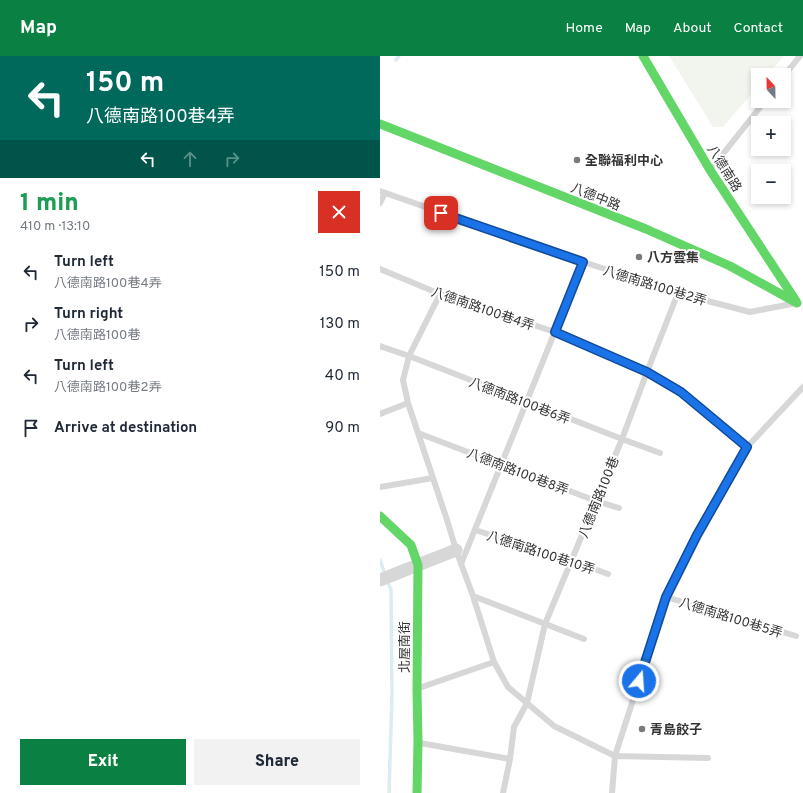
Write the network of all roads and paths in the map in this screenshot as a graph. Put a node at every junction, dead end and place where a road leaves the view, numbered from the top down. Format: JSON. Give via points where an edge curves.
{"nodes":[{"id":1,"x":643,"y":56,"type":"edge"},
{"id":2,"x":800,"y":56,"type":"edge"},
{"id":3,"x":790,"y":68,"type":"edge"},
{"id":4,"x":759,"y":108,"type":"edge"},
{"id":5,"x":380,"y":124,"type":"edge"},
{"id":6,"x":710,"y":170,"type":"junction"},
{"id":7,"x":382,"y":192,"type":"edge"},
{"id":8,"x":380,"y":203,"type":"edge"},
{"id":9,"x":583,"y":262,"type":"junction"},
{"id":10,"x":380,"y":269,"type":"edge"},
{"id":11,"x":678,"y":292,"type":"junction"},
{"id":12,"x":440,"y":294,"type":"junction"},
{"id":13,"x":800,"y":307,"type":"edge"},
{"id":14,"x":555,"y":332,"type":"junction"},
{"id":15,"x":380,"y":346,"type":"edge"},
{"id":16,"x":409,"y":356,"type":"junction"},
{"id":17,"x":647,"y":372,"type":"junction"},
{"id":18,"x":803,"y":387,"type":"edge"},
{"id":19,"x":526,"y":402,"type":"junction"},
{"id":20,"x":408,"y":403,"type":"junction"},
{"id":21,"x":380,"y":414,"type":"edge"},
{"id":22,"x":418,"y":433,"type":"junction"},
{"id":23,"x":622,"y":439,"type":"junction"},
{"id":24,"x":747,"y":447,"type":"junction"},
{"id":25,"x":660,"y":453,"type":"dead end"},
{"id":26,"x":501,"y":465,"type":"junction"},
{"id":27,"x":433,"y":478,"type":"junction"},
{"id":28,"x":380,"y":487,"type":"edge"},
{"id":29,"x":596,"y":501,"type":"junction"},
{"id":30,"x":619,"y":508,"type":"dead end"},
{"id":31,"x":380,"y":516,"type":"edge"},
{"id":32,"x":475,"y":530,"type":"junction"},
{"id":33,"x":456,"y":550,"type":"junction"},
{"id":34,"x":572,"y":561,"type":"junction"},
{"id":35,"x":461,"y":564,"type":"junction"},
{"id":36,"x":418,"y":565,"type":"junction"},
{"id":37,"x":608,"y":574,"type":"dead end"},
{"id":38,"x":380,"y":580,"type":"edge"},
{"id":39,"x":473,"y":596,"type":"junction"},
{"id":40,"x":666,"y":597,"type":"junction"},
{"id":41,"x":545,"y":624,"type":"junction"},
{"id":42,"x":796,"y":636,"type":"dead end"},
{"id":43,"x":584,"y":639,"type":"dead end"},
{"id":44,"x":494,"y":662,"type":"junction"},
{"id":45,"x":417,"y":689,"type":"junction"},
{"id":46,"x":527,"y":703,"type":"junction"},
{"id":47,"x":418,"y":742,"type":"junction"},
{"id":48,"x":615,"y":756,"type":"junction"},
{"id":49,"x":708,"y":758,"type":"dead end"},
{"id":50,"x":510,"y":759,"type":"junction"},
{"id":51,"x":417,"y":793,"type":"edge"},
{"id":52,"x":503,"y":793,"type":"edge"},
{"id":53,"x":612,"y":793,"type":"edge"}],
"edges":[{"from":1,"to":6,"type":"street","name":"八德南路"},
{"from":2,"to":3,"type":"lane"},
{"from":4,"to":6,"type":"lane"},
{"from":5,"to":13,"type":"street","name":"八德中路","via":[[646,229],[730,266]]},
{"from":6,"to":13,"type":"street","name":"八德南路"},
{"from":7,"to":8,"type":"lane"},
{"from":7,"to":9,"type":"lane","name":"八德南路100巷2弄"},
{"from":9,"to":11,"type":"lane","name":"八德南路100巷2弄"},
{"from":9,"to":14,"type":"lane"},
{"from":10,"to":12,"type":"lane","name":"八德南路100巷4弄"},
{"from":11,"to":13,"type":"lane","name":"八德南路100巷2弄","via":[[750,312]]},
{"from":11,"to":17,"type":"lane","name":"八德南路100巷"},
{"from":12,"to":14,"type":"lane","name":"八德南路100巷4弄"},
{"from":12,"to":16,"type":"lane"},
{"from":14,"to":17,"type":"lane","name":"八德南路100巷4弄"},
{"from":14,"to":19,"type":"lane"},
{"from":15,"to":16,"type":"lane","name":"八德南路100巷6弄"},
{"from":16,"to":19,"type":"lane","name":"八德南路100巷6弄"},
{"from":16,"to":20,"type":"lane","via":[[403,380]]},
{"from":17,"to":23,"type":"lane","name":"八德南路100巷"},
{"from":17,"to":24,"type":"lane","name":"八德南路100巷4弄","via":[[681,392]]},
{"from":18,"to":24,"type":"lane"},
{"from":19,"to":23,"type":"lane","name":"八德南路100巷6弄"},
{"from":19,"to":26,"type":"lane"},
{"from":20,"to":21,"type":"lane"},
{"from":20,"to":22,"type":"lane"},
{"from":22,"to":26,"type":"lane","name":"八德南路100巷8弄"},
{"from":22,"to":27,"type":"lane"},
{"from":23,"to":25,"type":"lane","name":"八德南路100巷6弄"},
{"from":23,"to":29,"type":"lane","name":"八德南路100巷"},
{"from":24,"to":40,"type":"lane","via":[[697,535]]},
{"from":26,"to":29,"type":"lane","name":"八德南路100巷8弄"},
{"from":26,"to":32,"type":"lane"},
{"from":27,"to":28,"type":"lane"},
{"from":27,"to":33,"type":"lane"},
{"from":29,"to":30,"type":"lane","name":"八德南路100巷8弄"},
{"from":29,"to":34,"type":"lane","name":"八德南路100巷"},
{"from":31,"to":36,"type":"street","name":"北屋南街","via":[[411,545]]},
{"from":32,"to":34,"type":"lane","name":"八德南路100巷10弄"},
{"from":32,"to":35,"type":"lane"},
{"from":33,"to":35,"type":"lane"},
{"from":33,"to":36,"type":"street"},
{"from":34,"to":37,"type":"lane","name":"八德南路100巷10弄"},
{"from":34,"to":41,"type":"lane","name":"八德南路100巷"},
{"from":35,"to":39,"type":"lane"},
{"from":36,"to":38,"type":"street"},
{"from":36,"to":45,"type":"street","name":"北屋南街"},
{"from":39,"to":41,"type":"lane"},
{"from":39,"to":44,"type":"lane"},
{"from":40,"to":42,"type":"lane","name":"八德南路100巷5弄"},
{"from":40,"to":48,"type":"lane"},
{"from":41,"to":43,"type":"lane"},
{"from":41,"to":46,"type":"lane","name":"八德南路100巷"},
{"from":44,"to":45,"type":"lane"},
{"from":44,"to":46,"type":"lane","via":[[508,688]]},
{"from":45,"to":47,"type":"street","name":"北屋南街"},
{"from":46,"to":48,"type":"lane","via":[[554,726]]},
{"from":46,"to":50,"type":"lane","name":"八德南路100巷","via":[[514,727]]},
{"from":47,"to":50,"type":"lane"},
{"from":47,"to":51,"type":"street","name":"北屋南街"},
{"from":48,"to":49,"type":"lane"},
{"from":48,"to":53,"type":"lane"},
{"from":50,"to":52,"type":"lane","name":"八德南路100巷"}]}
